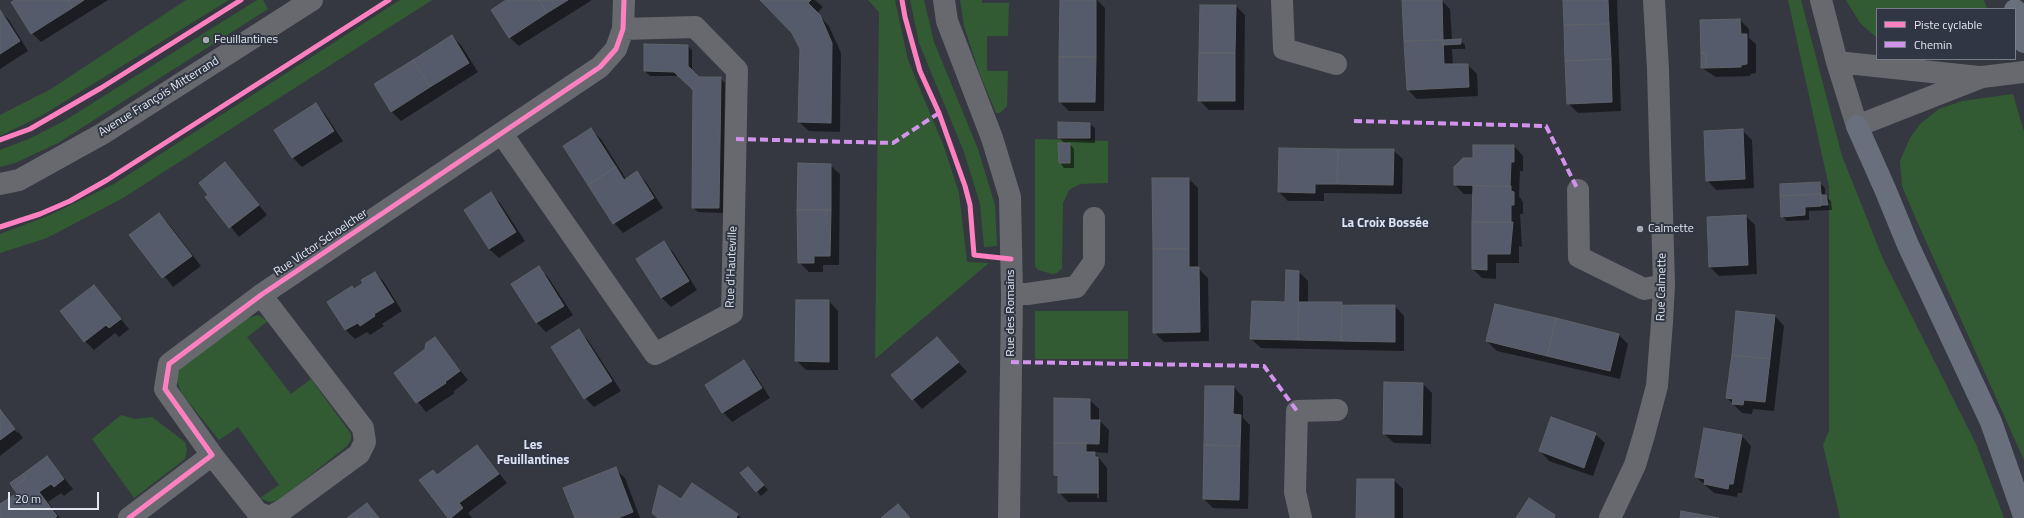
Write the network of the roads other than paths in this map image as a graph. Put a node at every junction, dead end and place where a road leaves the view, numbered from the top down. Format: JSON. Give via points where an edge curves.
{"nodes":[{"id":1,"x":312,"y":0,"type":"edge"},
{"id":2,"x":624,"y":0,"type":"edge"},
{"id":3,"x":944,"y":0,"type":"edge"},
{"id":4,"x":1654,"y":0,"type":"edge"},
{"id":5,"x":1821,"y":0,"type":"edge"},
{"id":6,"x":1282,"y":7,"type":"edge"},
{"id":7,"x":2016,"y":13,"type":"edge"},
{"id":8,"x":623,"y":29,"type":"junction"},
{"id":9,"x":2024,"y":42,"type":"edge"},
{"id":10,"x":1837,"y":62,"type":"junction"},
{"id":11,"x":1336,"y":64,"type":"dead end"},
{"id":12,"x":2024,"y":72,"type":"edge"},
{"id":13,"x":1982,"y":78,"type":"junction"},
{"id":14,"x":1857,"y":126,"type":"junction"},
{"id":15,"x":502,"y":134,"type":"junction"},
{"id":16,"x":0,"y":184,"type":"edge"},
{"id":17,"x":1578,"y":190,"type":"dead end"},
{"id":18,"x":1094,"y":218,"type":"dead end"},
{"id":19,"x":1664,"y":285,"type":"junction"},
{"id":20,"x":1012,"y":294,"type":"junction"},
{"id":21,"x":261,"y":295,"type":"junction"},
{"id":22,"x":1337,"y":410,"type":"dead end"},
{"id":23,"x":212,"y":455,"type":"junction"},
{"id":24,"x":2024,"y":516,"type":"edge"},
{"id":25,"x":129,"y":518,"type":"edge"},
{"id":26,"x":1009,"y":518,"type":"edge"},
{"id":27,"x":1301,"y":518,"type":"edge"},
{"id":28,"x":1610,"y":518,"type":"edge"}],
"edges":[{"from":1,"to":16,"type":"street","name":"Avenue François Mitterrand","via":[[102,134],[19,180]]},
{"from":2,"to":8,"type":"street","name":"Rue Victor Schoelcher"},
{"from":3,"to":20,"type":"street","name":"Rue des Romains","via":[[947,21],[992,138],[1010,198]]},
{"from":4,"to":19,"type":"street","name":"Rue Calmette"},
{"from":5,"to":10,"type":"street"},
{"from":6,"to":11,"type":"street","via":[[1284,50]]},
{"from":7,"to":9,"type":"highway"},
{"from":8,"to":15,"type":"street","name":"Rue Victor Schoelcher","via":[[616,49],[600,67]]},
{"from":8,"to":15,"type":"street","name":"Rue d'Hauteville","via":[[695,27],[737,70],[732,313],[655,354]]},
{"from":10,"to":13,"type":"street"},
{"from":10,"to":14,"type":"street"},
{"from":12,"to":13,"type":"street"},
{"from":13,"to":14,"type":"street"},
{"from":14,"to":24,"type":"highway","via":[[1908,245],[1991,422]]},
{"from":15,"to":21,"type":"street","name":"Rue Victor Schoelcher"},
{"from":17,"to":19,"type":"street","via":[[1579,257],[1644,289]]},
{"from":18,"to":20,"type":"street","via":[[1094,262],[1076,287]]},
{"from":19,"to":28,"type":"street","name":"Rue Calmette","via":[[1657,386],[1635,465]]},
{"from":20,"to":26,"type":"street","name":"Rue des Romains"},
{"from":21,"to":23,"type":"street","name":"Rue Victor Schoelcher","via":[[169,364],[165,389]]},
{"from":21,"to":23,"type":"street","name":"Rue Victor Schoelcher","via":[[363,428],[365,442],[359,454],[270,517],[258,513]]},
{"from":22,"to":27,"type":"street","via":[[1297,411],[1295,492]]},
{"from":23,"to":25,"type":"street"}]}
